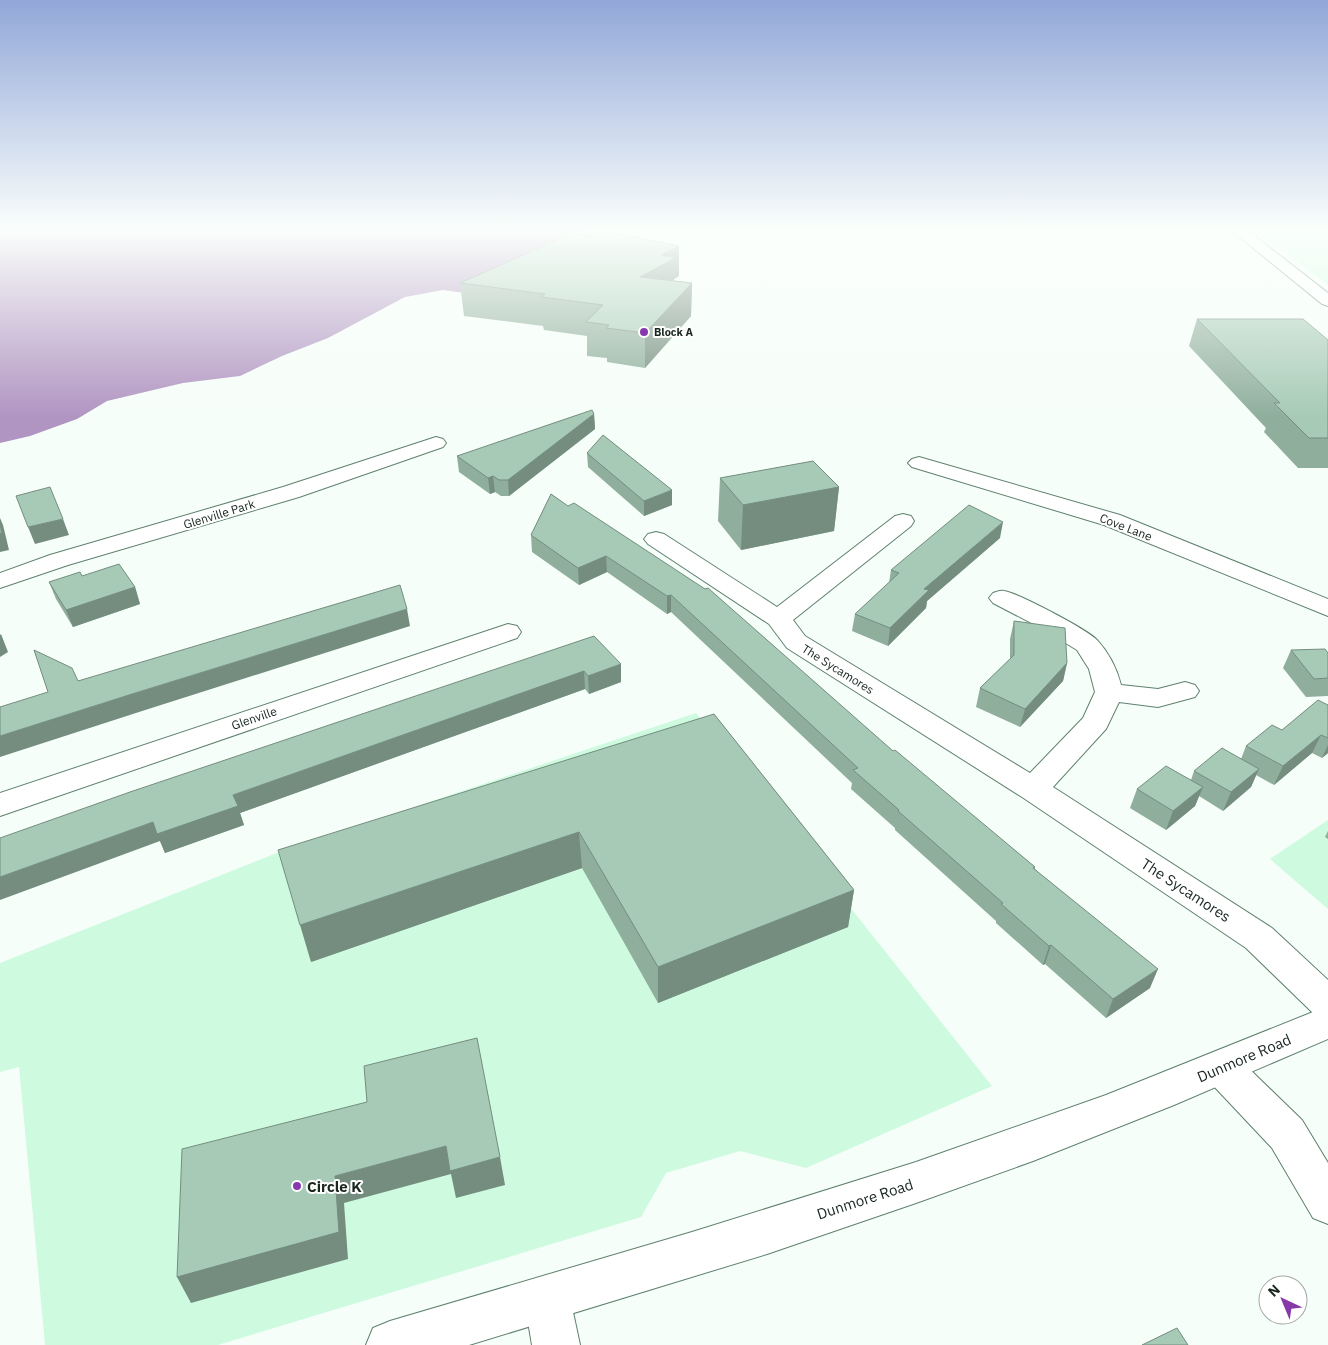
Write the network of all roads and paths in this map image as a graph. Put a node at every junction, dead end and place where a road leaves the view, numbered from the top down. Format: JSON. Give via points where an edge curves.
{"nodes":[{"id":1,"x":1318,"y":293,"type":"edge"},
{"id":2,"x":1328,"y":301,"type":"edge"},
{"id":3,"x":436,"y":443,"type":"dead end"},
{"id":4,"x":919,"y":462,"type":"dead end"},
{"id":5,"x":904,"y":520,"type":"dead end"},
{"id":6,"x":656,"y":539,"type":"dead end"},
{"id":7,"x":0,"y":581,"type":"edge"},
{"id":8,"x":1002,"y":598,"type":"dead end"},
{"id":9,"x":1328,"y":608,"type":"edge"},
{"id":10,"x":778,"y":620,"type":"junction"},
{"id":11,"x":508,"y":632,"type":"dead end"},
{"id":12,"x":1185,"y":691,"type":"dead end"},
{"id":13,"x":1109,"y":692,"type":"junction"},
{"id":14,"x":1033,"y":790,"type":"junction"},
{"id":15,"x":0,"y":805,"type":"edge"},
{"id":16,"x":1328,"y":1004,"type":"edge"},
{"id":17,"x":1328,"y":1022,"type":"edge"},
{"id":18,"x":1222,"y":1068,"type":"junction"},
{"id":19,"x":1328,"y":1203,"type":"edge"},
{"id":20,"x":548,"y":1298,"type":"junction"},
{"id":21,"x":390,"y":1345,"type":"edge"},
{"id":22,"x":556,"y":1345,"type":"edge"}],
"edges":[{"from":1,"to":2,"type":"street"},
{"from":3,"to":7,"type":"street","name":"Glenville Park","via":[[291,492],[59,560]]},
{"from":4,"to":9,"type":"street","name":"Cove Lane","via":[[1112,520]]},
{"from":5,"to":10,"type":"street"},
{"from":6,"to":10,"type":"street","name":"The Sycamores"},
{"from":8,"to":13,"type":"street","via":[[1050,622],[1087,646],[1103,669]]},
{"from":10,"to":14,"type":"street","name":"The Sycamores","via":[[796,642]]},
{"from":11,"to":15,"type":"street","name":"Glenville"},
{"from":12,"to":13,"type":"street","via":[[1158,698]]},
{"from":13,"to":14,"type":"street","via":[[1096,722]]},
{"from":14,"to":16,"type":"street","name":"The Sycamores","via":[[1259,938]]},
{"from":17,"to":18,"type":"street","name":"Dunmore Road"},
{"from":18,"to":19,"type":"street","via":[[1287,1134]]},
{"from":18,"to":20,"type":"street","name":"Dunmore Road","via":[[1108,1114],[922,1181]]},
{"from":20,"to":21,"type":"street","name":"Dunmore Road"},
{"from":20,"to":22,"type":"street"}]}
